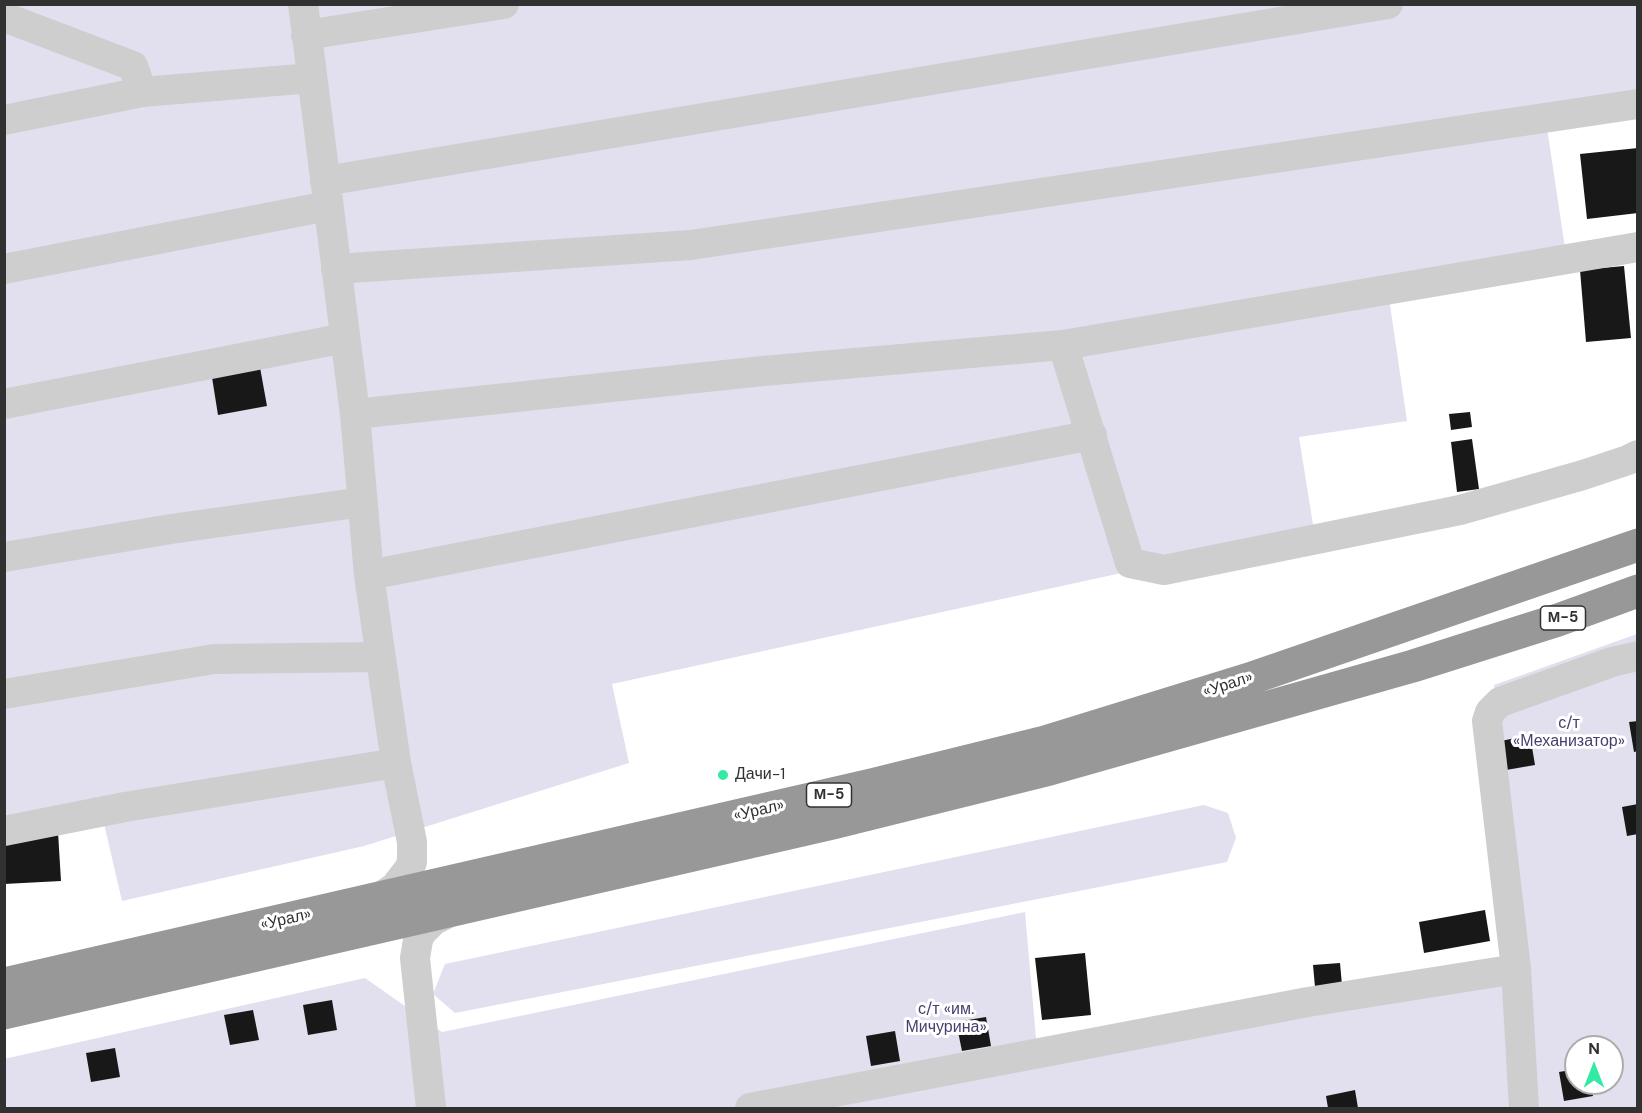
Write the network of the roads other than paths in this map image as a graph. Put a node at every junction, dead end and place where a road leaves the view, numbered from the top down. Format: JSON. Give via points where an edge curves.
{"nodes":[{"id":1,"x":303,"y":4,"type":"edge"},
{"id":2,"x":504,"y":4,"type":"edge"},
{"id":3,"x":1388,"y":4,"type":"edge"},
{"id":4,"x":4,"y":17,"type":"edge"},
{"id":5,"x":306,"y":35,"type":"junction"},
{"id":6,"x":312,"y":78,"type":"junction"},
{"id":7,"x":142,"y":92,"type":"junction"},
{"id":8,"x":1638,"y":104,"type":"edge"},
{"id":9,"x":4,"y":120,"type":"edge"},
{"id":10,"x":327,"y":194,"type":"junction"},
{"id":11,"x":1638,"y":248,"type":"edge"},
{"id":12,"x":4,"y":269,"type":"edge"},
{"id":13,"x":336,"y":269,"type":"junction"},
{"id":14,"x":345,"y":338,"type":"junction"},
{"id":15,"x":1063,"y":345,"type":"junction"},
{"id":16,"x":4,"y":404,"type":"edge"},
{"id":17,"x":355,"y":414,"type":"junction"},
{"id":18,"x":1092,"y":435,"type":"junction"},
{"id":19,"x":1638,"y":454,"type":"edge"},
{"id":20,"x":363,"y":502,"type":"junction"},
{"id":21,"x":1638,"y":545,"type":"edge"},
{"id":22,"x":4,"y":558,"type":"edge"},
{"id":23,"x":369,"y":576,"type":"junction"},
{"id":24,"x":1638,"y":591,"type":"edge"},
{"id":25,"x":1638,"y":656,"type":"edge"},
{"id":26,"x":381,"y":657,"type":"junction"},
{"id":27,"x":4,"y":694,"type":"edge"},
{"id":28,"x":396,"y":763,"type":"junction"},
{"id":29,"x":4,"y":831,"type":"edge"},
{"id":30,"x":412,"y":842,"type":"junction"},
{"id":31,"x":472,"y":878,"type":"junction"},
{"id":32,"x":453,"y":910,"type":"junction"},
{"id":33,"x":377,"y":913,"type":"junction"},
{"id":34,"x":415,"y":958,"type":"junction"},
{"id":35,"x":1516,"y":969,"type":"junction"},
{"id":36,"x":4,"y":984,"type":"edge"},
{"id":37,"x":4,"y":1013,"type":"edge"},
{"id":38,"x":431,"y":1108,"type":"edge"},
{"id":39,"x":750,"y":1108,"type":"edge"},
{"id":40,"x":1519,"y":1108,"type":"edge"}],
"edges":[{"from":1,"to":5,"type":"lane"},
{"from":2,"to":5,"type":"lane"},
{"from":3,"to":10,"type":"lane"},
{"from":4,"to":7,"type":"lane","via":[[133,66]]},
{"from":5,"to":6,"type":"lane"},
{"from":6,"to":7,"type":"lane"},
{"from":6,"to":10,"type":"lane"},
{"from":7,"to":9,"type":"lane"},
{"from":8,"to":13,"type":"lane","via":[[691,245]]},
{"from":10,"to":12,"type":"lane"},
{"from":10,"to":13,"type":"lane"},
{"from":11,"to":15,"type":"lane"},
{"from":13,"to":14,"type":"lane"},
{"from":14,"to":16,"type":"lane"},
{"from":14,"to":17,"type":"lane"},
{"from":15,"to":17,"type":"lane","via":[[763,371]]},
{"from":15,"to":18,"type":"lane"},
{"from":17,"to":20,"type":"lane"},
{"from":18,"to":19,"type":"lane","via":[[1130,563],[1164,570],[1460,510],[1583,475]]},
{"from":18,"to":23,"type":"lane"},
{"from":20,"to":22,"type":"lane"},
{"from":20,"to":23,"type":"lane"},
{"from":21,"to":31,"type":"highway","name":"«Урал»","number":"М-5","via":[[1249,679],[1045,742]]},
{"from":23,"to":26,"type":"lane"},
{"from":24,"to":32,"type":"highway","name":"«Урал»","number":"М-5","via":[[1413,666],[1050,769],[866,816]]},
{"from":25,"to":35,"type":"lane","via":[[1500,702],[1490,712],[1487,721]]},
{"from":26,"to":27,"type":"lane","via":[[213,659]]},
{"from":26,"to":28,"type":"lane"},
{"from":28,"to":29,"type":"lane"},
{"from":28,"to":30,"type":"lane"},
{"from":30,"to":31,"type":"lane","via":[[420,859],[432,870]]},
{"from":30,"to":33,"type":"lane","via":[[410,869]]},
{"from":31,"to":33,"type":"highway","name":"«Урал»","number":"М-5"},
{"from":32,"to":33,"type":"highway","name":"«Урал»","number":"М-5"},
{"from":32,"to":34,"type":"lane","via":[[421,933]]},
{"from":33,"to":34,"type":"lane","via":[[403,936]]},
{"from":33,"to":36,"type":"highway","name":"«Урал»","number":"М-5"},
{"from":33,"to":37,"type":"highway","name":"«Урал»","number":"М-5"},
{"from":34,"to":38,"type":"lane"},
{"from":35,"to":39,"type":"lane","via":[[1308,1002]]},
{"from":35,"to":40,"type":"lane"}]}
